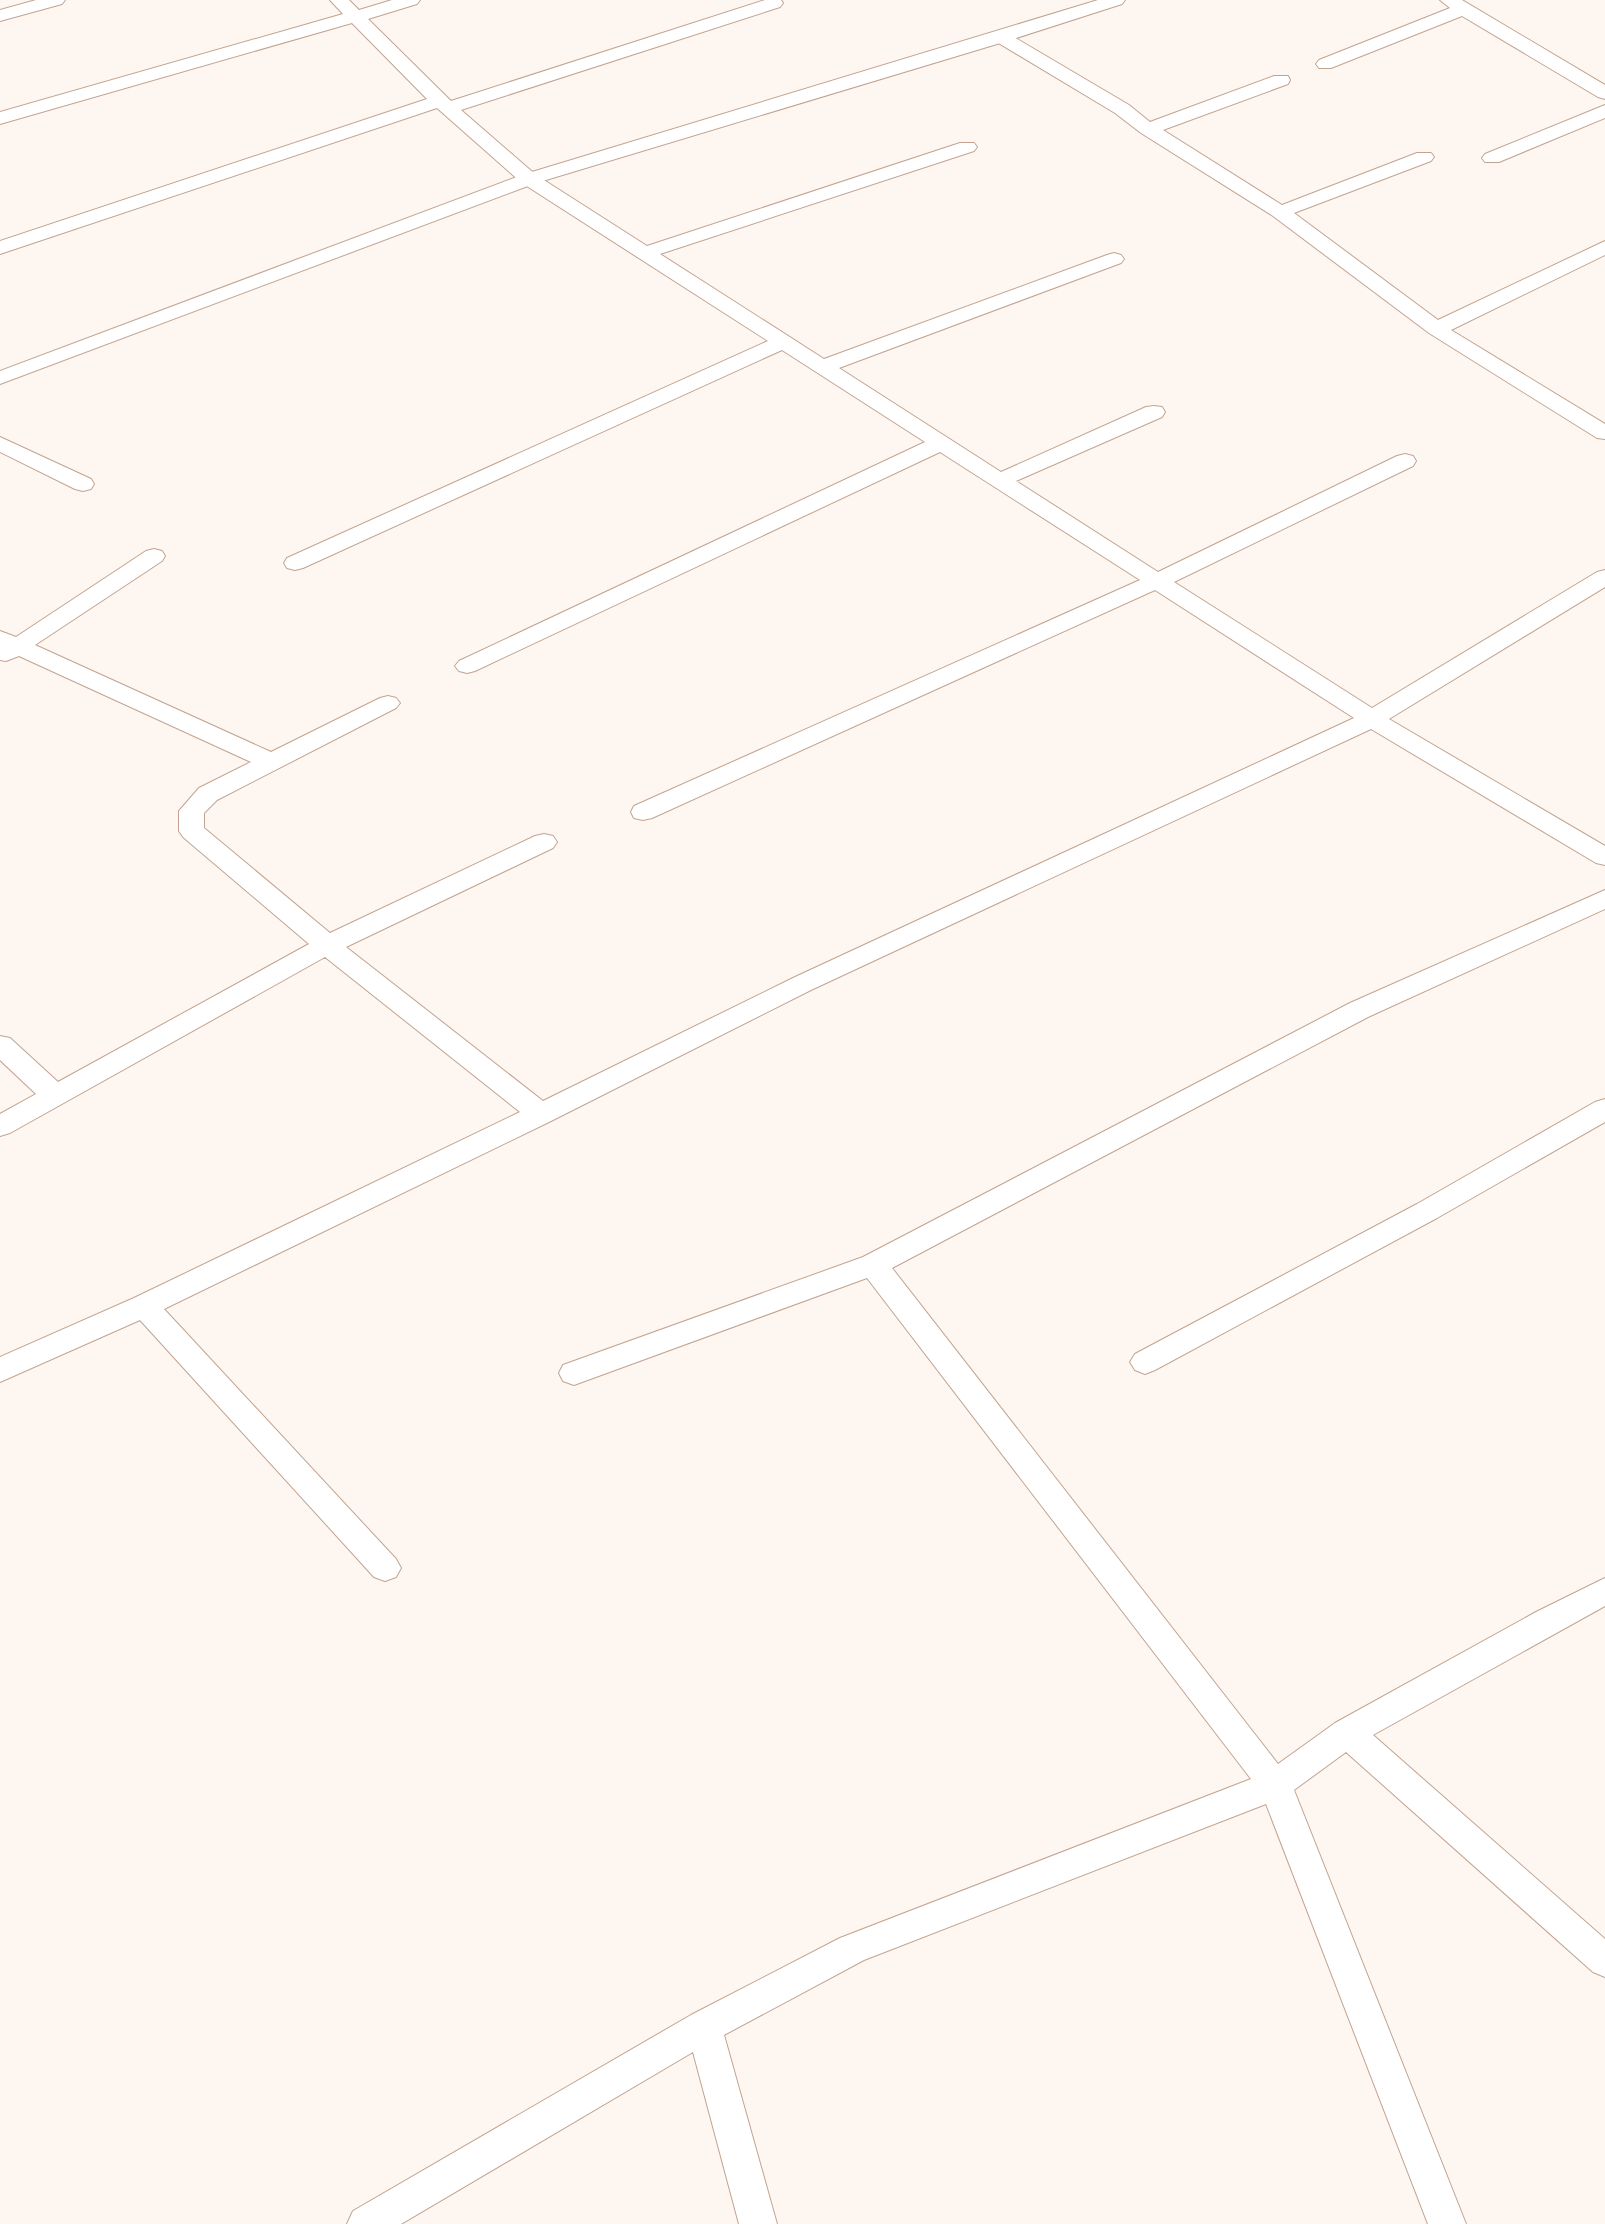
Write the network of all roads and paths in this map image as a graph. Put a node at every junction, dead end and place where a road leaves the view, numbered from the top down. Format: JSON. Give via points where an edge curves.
{"nodes":[{"id":1,"x":56,"y":0,"type":"edge"},
{"id":2,"x":340,"y":0,"type":"edge"},
{"id":3,"x":411,"y":0,"type":"edge"},
{"id":4,"x":1116,"y":0,"type":"edge"},
{"id":5,"x":774,"y":3,"type":"dead end"},
{"id":6,"x":1456,"y":5,"type":"edge"},
{"id":7,"x":0,"y":16,"type":"edge"},
{"id":8,"x":356,"y":16,"type":"junction"},
{"id":9,"x":1001,"y":37,"type":"junction"},
{"id":10,"x":1325,"y":64,"type":"dead end"},
{"id":11,"x":1596,"y":71,"type":"dead end"},
{"id":12,"x":1579,"y":78,"type":"junction"},
{"id":13,"x":1281,"y":80,"type":"dead end"},
{"id":14,"x":1605,"y":93,"type":"edge"},
{"id":15,"x":444,"y":105,"type":"junction"},
{"id":16,"x":1605,"y":111,"type":"edge"},
{"id":17,"x":0,"y":118,"type":"edge"},
{"id":18,"x":1148,"y":129,"type":"junction"},
{"id":19,"x":967,"y":147,"type":"dead end"},
{"id":20,"x":1424,"y":157,"type":"dead end"},
{"id":21,"x":1492,"y":158,"type":"dead end"},
{"id":22,"x":529,"y":179,"type":"junction"},
{"id":23,"x":1280,"y":212,"type":"junction"},
{"id":24,"x":1605,"y":247,"type":"edge"},
{"id":25,"x":0,"y":248,"type":"edge"},
{"id":26,"x":644,"y":253,"type":"junction"},
{"id":27,"x":1114,"y":259,"type":"dead end"},
{"id":28,"x":1436,"y":329,"type":"junction"},
{"id":29,"x":783,"y":342,"type":"junction"},
{"id":30,"x":822,"y":368,"type":"junction"},
{"id":31,"x":0,"y":378,"type":"edge"},
{"id":32,"x":1154,"y":412,"type":"dead end"},
{"id":33,"x":1605,"y":432,"type":"edge"},
{"id":34,"x":941,"y":443,"type":"junction"},
{"id":35,"x":0,"y":444,"type":"edge"},
{"id":36,"x":1405,"y":461,"type":"dead end"},
{"id":37,"x":999,"y":480,"type":"junction"},
{"id":38,"x":83,"y":484,"type":"dead end"},
{"id":39,"x":154,"y":556,"type":"dead end"},
{"id":40,"x":295,"y":563,"type":"dead end"},
{"id":41,"x":1605,"y":577,"type":"edge"},
{"id":42,"x":1157,"y":581,"type":"junction"},
{"id":43,"x":6,"y":648,"type":"edge"},
{"id":44,"x":467,"y":666,"type":"dead end"},
{"id":45,"x":388,"y":703,"type":"dead end"},
{"id":46,"x":1372,"y":719,"type":"junction"},
{"id":47,"x":271,"y":762,"type":"junction"},
{"id":48,"x":643,"y":812,"type":"dead end"},
{"id":49,"x":544,"y":842,"type":"dead end"},
{"id":50,"x":1605,"y":857,"type":"edge"},
{"id":51,"x":1605,"y":899,"type":"edge"},
{"id":52,"x":328,"y":945,"type":"junction"},
{"id":53,"x":0,"y":1045,"type":"edge"},
{"id":54,"x":54,"y":1094,"type":"junction"},
{"id":55,"x":1605,"y":1109,"type":"edge"},
{"id":56,"x":541,"y":1114,"type":"junction"},
{"id":57,"x":0,"y":1126,"type":"edge"},
{"id":58,"x":873,"y":1265,"type":"junction"},
{"id":59,"x":144,"y":1306,"type":"junction"},
{"id":60,"x":1145,"y":1362,"type":"dead end"},
{"id":61,"x":0,"y":1370,"type":"edge"},
{"id":62,"x":574,"y":1373,"type":"dead end"},
{"id":63,"x":386,"y":1568,"type":"dead end"},
{"id":64,"x":1605,"y":1591,"type":"edge"},
{"id":65,"x":1347,"y":1733,"type":"junction"},
{"id":66,"x":1275,"y":1785,"type":"junction"},
{"id":67,"x":1605,"y":1961,"type":"edge"},
{"id":68,"x":704,"y":2027,"type":"junction"},
{"id":69,"x":366,"y":2224,"type":"edge"},
{"id":70,"x":758,"y":2224,"type":"edge"},
{"id":71,"x":1447,"y":2224,"type":"edge"}],
"edges":[{"from":1,"to":7,"type":"street"},
{"from":2,"to":8,"type":"street"},
{"from":3,"to":8,"type":"street"},
{"from":4,"to":9,"type":"street"},
{"from":5,"to":15,"type":"street"},
{"from":6,"to":10,"type":"street"},
{"from":6,"to":12,"type":"street"},
{"from":8,"to":15,"type":"street"},
{"from":8,"to":17,"type":"street"},
{"from":9,"to":18,"type":"street","via":[[1122,109]]},
{"from":9,"to":22,"type":"street"},
{"from":11,"to":12,"type":"street"},
{"from":12,"to":14,"type":"street"},
{"from":13,"to":18,"type":"street"},
{"from":15,"to":22,"type":"street"},
{"from":15,"to":25,"type":"street"},
{"from":16,"to":21,"type":"street"},
{"from":18,"to":23,"type":"street"},
{"from":19,"to":26,"type":"street"},
{"from":20,"to":23,"type":"street"},
{"from":22,"to":26,"type":"street"},
{"from":22,"to":31,"type":"street"},
{"from":23,"to":28,"type":"street"},
{"from":24,"to":28,"type":"street"},
{"from":26,"to":29,"type":"street"},
{"from":27,"to":30,"type":"street"},
{"from":28,"to":33,"type":"street"},
{"from":29,"to":30,"type":"street"},
{"from":29,"to":40,"type":"street"},
{"from":30,"to":34,"type":"street"},
{"from":32,"to":37,"type":"street"},
{"from":34,"to":37,"type":"street"},
{"from":34,"to":44,"type":"street"},
{"from":35,"to":38,"type":"street"},
{"from":36,"to":42,"type":"street"},
{"from":37,"to":42,"type":"street"},
{"from":39,"to":43,"type":"street"},
{"from":41,"to":46,"type":"street"},
{"from":42,"to":46,"type":"street"},
{"from":42,"to":48,"type":"street"},
{"from":43,"to":47,"type":"street"},
{"from":45,"to":47,"type":"street"},
{"from":46,"to":50,"type":"street"},
{"from":46,"to":56,"type":"street","via":[[802,984]]},
{"from":47,"to":52,"type":"street","via":[[208,794],[191,811],[192,831]]},
{"from":49,"to":52,"type":"street"},
{"from":51,"to":58,"type":"street","via":[[1359,1010]]},
{"from":52,"to":54,"type":"street"},
{"from":52,"to":56,"type":"street"},
{"from":53,"to":54,"type":"street"},
{"from":54,"to":57,"type":"street"},
{"from":55,"to":60,"type":"street","via":[[1427,1211]]},
{"from":56,"to":59,"type":"street"},
{"from":58,"to":62,"type":"street"},
{"from":58,"to":66,"type":"street"},
{"from":59,"to":61,"type":"street"},
{"from":59,"to":63,"type":"street"},
{"from":64,"to":65,"type":"street"},
{"from":65,"to":66,"type":"street"},
{"from":65,"to":67,"type":"street"},
{"from":66,"to":68,"type":"street","via":[[852,1949]]},
{"from":66,"to":71,"type":"street"},
{"from":68,"to":69,"type":"street"},
{"from":68,"to":70,"type":"street"}]}
